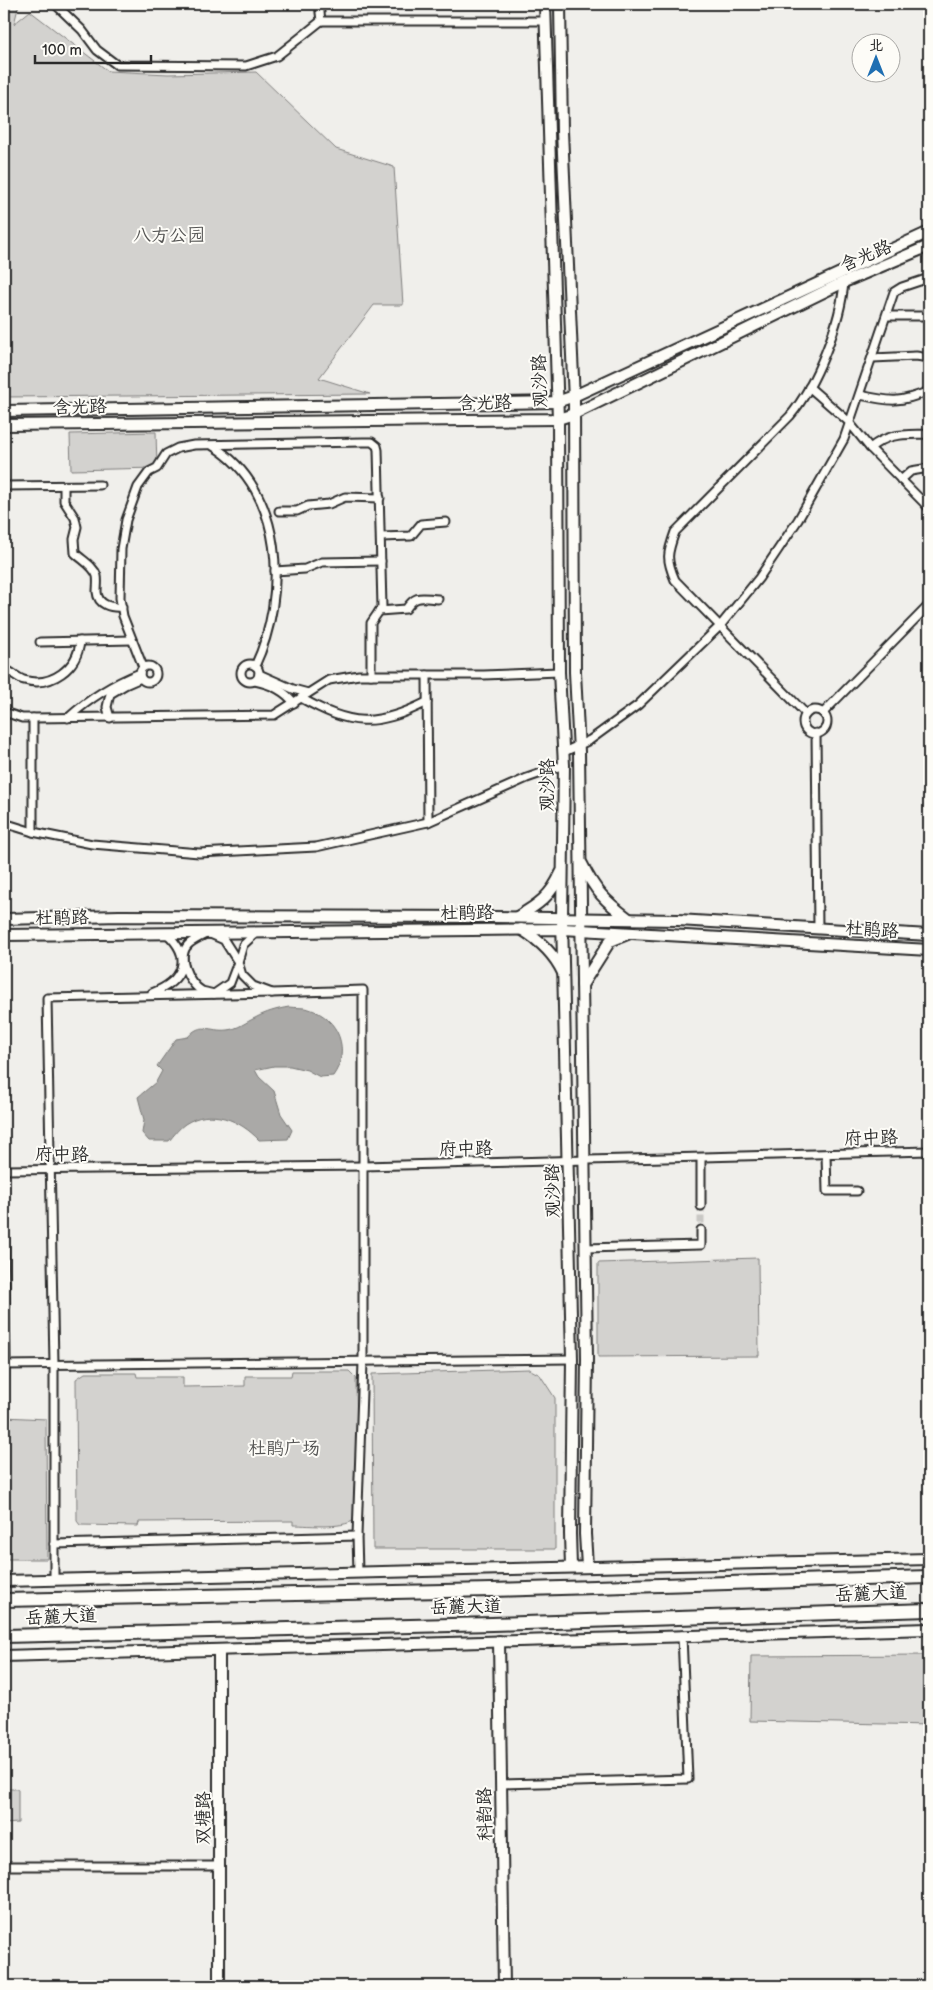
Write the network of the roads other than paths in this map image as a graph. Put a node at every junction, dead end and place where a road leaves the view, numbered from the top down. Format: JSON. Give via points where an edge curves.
{"nodes":[{"id":1,"x":55,"y":4,"type":"edge"},
{"id":2,"x":319,"y":4,"type":"edge"},
{"id":3,"x":545,"y":4,"type":"edge"},
{"id":4,"x":560,"y":4,"type":"edge"},
{"id":5,"x":321,"y":21,"type":"junction"},
{"id":6,"x":545,"y":21,"type":"junction"},
{"id":7,"x":929,"y":232,"type":"edge"},
{"id":8,"x":929,"y":246,"type":"edge"},
{"id":9,"x":929,"y":278,"type":"edge"},
{"id":10,"x":844,"y":282,"type":"junction"},
{"id":11,"x":887,"y":316,"type":"junction"},
{"id":12,"x":929,"y":316,"type":"edge"},
{"id":13,"x":873,"y":358,"type":"junction"},
{"id":14,"x":929,"y":358,"type":"edge"},
{"id":15,"x":809,"y":387,"type":"junction"},
{"id":16,"x":929,"y":391,"type":"edge"},
{"id":17,"x":860,"y":395,"type":"junction"},
{"id":18,"x":574,"y":396,"type":"junction"},
{"id":19,"x":557,"y":402,"type":"junction"},
{"id":20,"x":4,"y":411,"type":"edge"},
{"id":21,"x":574,"y":414,"type":"junction"},
{"id":22,"x":558,"y":419,"type":"junction"},
{"id":23,"x":850,"y":424,"type":"junction"},
{"id":24,"x":4,"y":425,"type":"edge"},
{"id":25,"x":929,"y":434,"type":"edge"},
{"id":26,"x":213,"y":446,"type":"junction"},
{"id":27,"x":870,"y":448,"type":"junction"},
{"id":28,"x":929,"y":468,"type":"edge"},
{"id":29,"x":901,"y":480,"type":"junction"},
{"id":30,"x":100,"y":485,"type":"dead end"},
{"id":31,"x":4,"y":486,"type":"edge"},
{"id":32,"x":64,"y":486,"type":"junction"},
{"id":33,"x":380,"y":498,"type":"junction"},
{"id":34,"x":929,"y":508,"type":"edge"},
{"id":35,"x":279,"y":511,"type":"dead end"},
{"id":36,"x":446,"y":522,"type":"dead end"},
{"id":37,"x":380,"y":537,"type":"junction"},
{"id":38,"x":381,"y":561,"type":"junction"},
{"id":39,"x":275,"y":571,"type":"junction"},
{"id":40,"x":438,"y":599,"type":"dead end"},
{"id":41,"x":929,"y":605,"type":"edge"},
{"id":42,"x":122,"y":607,"type":"junction"},
{"id":43,"x":379,"y":611,"type":"junction"},
{"id":44,"x":720,"y":626,"type":"junction"},
{"id":45,"x":132,"y":640,"type":"junction"},
{"id":46,"x":80,"y":641,"type":"junction"},
{"id":47,"x":40,"y":642,"type":"dead end"},
{"id":48,"x":255,"y":666,"type":"junction"},
{"id":49,"x":4,"y":669,"type":"edge"},
{"id":50,"x":559,"y":672,"type":"junction"},
{"id":51,"x":142,"y":673,"type":"junction"},
{"id":52,"x":371,"y":675,"type":"junction"},
{"id":53,"x":426,"y":675,"type":"junction"},
{"id":54,"x":257,"y":678,"type":"junction"},
{"id":55,"x":308,"y":693,"type":"junction"},
{"id":56,"x":301,"y":698,"type":"junction"},
{"id":57,"x":427,"y":702,"type":"junction"},
{"id":58,"x":294,"y":703,"type":"junction"},
{"id":59,"x":4,"y":712,"type":"edge"},
{"id":60,"x":823,"y":713,"type":"junction"},
{"id":61,"x":806,"y":714,"type":"junction"},
{"id":62,"x":33,"y":718,"type":"junction"},
{"id":63,"x":68,"y":718,"type":"junction"},
{"id":64,"x":110,"y":718,"type":"junction"},
{"id":65,"x":816,"y":733,"type":"junction"},
{"id":66,"x":579,"y":745,"type":"junction"},
{"id":67,"x":564,"y":752,"type":"junction"},
{"id":68,"x":564,"y":765,"type":"junction"},
{"id":69,"x":428,"y":822,"type":"junction"},
{"id":70,"x":4,"y":823,"type":"edge"},
{"id":71,"x":33,"y":832,"type":"junction"},
{"id":72,"x":580,"y":860,"type":"junction"},
{"id":73,"x":562,"y":870,"type":"junction"},
{"id":74,"x":517,"y":917,"type":"junction"},
{"id":75,"x":580,"y":918,"type":"junction"},
{"id":76,"x":4,"y":919,"type":"edge"},
{"id":77,"x":629,"y":919,"type":"junction"},
{"id":78,"x":562,"y":923,"type":"junction"},
{"id":79,"x":818,"y":928,"type":"junction"},
{"id":80,"x":522,"y":929,"type":"junction"},
{"id":81,"x":581,"y":929,"type":"junction"},
{"id":82,"x":257,"y":932,"type":"junction"},
{"id":83,"x":636,"y":932,"type":"junction"},
{"id":84,"x":166,"y":933,"type":"junction"},
{"id":85,"x":208,"y":933,"type":"junction"},
{"id":86,"x":4,"y":935,"type":"edge"},
{"id":87,"x":929,"y":935,"type":"edge"},
{"id":88,"x":929,"y":950,"type":"edge"},
{"id":89,"x":183,"y":956,"type":"junction"},
{"id":90,"x":238,"y":962,"type":"junction"},
{"id":91,"x":564,"y":975,"type":"junction"},
{"id":92,"x":582,"y":985,"type":"junction"},
{"id":93,"x":272,"y":993,"type":"junction"},
{"id":94,"x":214,"y":994,"type":"junction"},
{"id":95,"x":146,"y":996,"type":"junction"},
{"id":96,"x":929,"y":1151,"type":"edge"},
{"id":97,"x":826,"y":1154,"type":"junction"},
{"id":98,"x":701,"y":1158,"type":"junction"},
{"id":99,"x":568,"y":1162,"type":"junction"},
{"id":100,"x":584,"y":1162,"type":"junction"},
{"id":101,"x":363,"y":1166,"type":"junction"},
{"id":102,"x":4,"y":1170,"type":"edge"},
{"id":103,"x":50,"y":1170,"type":"junction"},
{"id":104,"x":857,"y":1191,"type":"dead end"},
{"id":105,"x":701,"y":1206,"type":"tunnel mouth"},
{"id":106,"x":701,"y":1230,"type":"tunnel mouth"},
{"id":107,"x":4,"y":1234,"type":"edge"},
{"id":108,"x":585,"y":1248,"type":"junction"},
{"id":109,"x":5,"y":1284,"type":"edge"},
{"id":110,"x":572,"y":1359,"type":"junction"},
{"id":111,"x":363,"y":1362,"type":"junction"},
{"id":112,"x":54,"y":1364,"type":"junction"},
{"id":113,"x":5,"y":1365,"type":"edge"},
{"id":114,"x":357,"y":1536,"type":"junction"},
{"id":115,"x":54,"y":1544,"type":"junction"},
{"id":116,"x":929,"y":1559,"type":"edge"},
{"id":117,"x":587,"y":1566,"type":"junction"},
{"id":118,"x":571,"y":1567,"type":"junction"},
{"id":119,"x":358,"y":1572,"type":"junction"},
{"id":120,"x":929,"y":1577,"type":"edge"},
{"id":121,"x":54,"y":1580,"type":"junction"},
{"id":122,"x":4,"y":1581,"type":"edge"},
{"id":123,"x":4,"y":1600,"type":"edge"},
{"id":124,"x":929,"y":1610,"type":"edge"},
{"id":125,"x":929,"y":1629,"type":"edge"},
{"id":126,"x":682,"y":1635,"type":"junction"},
{"id":127,"x":4,"y":1636,"type":"edge"},
{"id":128,"x":499,"y":1641,"type":"junction"},
{"id":129,"x":219,"y":1650,"type":"junction"},
{"id":130,"x":4,"y":1656,"type":"edge"},
{"id":131,"x":501,"y":1784,"type":"junction"},
{"id":132,"x":4,"y":1866,"type":"edge"},
{"id":133,"x":220,"y":1866,"type":"junction"},
{"id":134,"x":219,"y":1986,"type":"edge"},
{"id":135,"x":504,"y":1986,"type":"edge"}],
"edges":[{"from":1,"to":5,"type":"street","via":[[98,50],[117,65],[246,66],[277,56]]},
{"from":2,"to":5,"type":"street"},
{"from":3,"to":6,"type":"main road","name":"观沙路"},
{"from":4,"to":18,"type":"main road","name":"观沙路","via":[[562,131]]},
{"from":5,"to":6,"type":"street"},
{"from":6,"to":19,"type":"main road","name":"观沙路"},
{"from":7,"to":18,"type":"main road","name":"含光路"},
{"from":8,"to":10,"type":"main road","name":"含光路"},
{"from":9,"to":11,"type":"street","via":[[894,292]]},
{"from":10,"to":15,"type":"street","via":[[843,303]]},
{"from":10,"to":21,"type":"main road","name":"含光路"},
{"from":11,"to":12,"type":"street"},
{"from":11,"to":13,"type":"street"},
{"from":13,"to":14,"type":"street"},
{"from":13,"to":17,"type":"street"},
{"from":15,"to":23,"type":"street"},
{"from":15,"to":44,"type":"street","via":[[790,416],[675,532],[668,564],[675,580]]},
{"from":16,"to":17,"type":"street","via":[[903,401]]},
{"from":17,"to":23,"type":"street"},
{"from":18,"to":19,"type":"main road","name":"含光路"},
{"from":18,"to":21,"type":"main road","name":"观沙路"},
{"from":19,"to":20,"type":"main road","name":"含光路"},
{"from":19,"to":22,"type":"main road","name":"观沙路"},
{"from":21,"to":22,"type":"main road","name":"含光路"},
{"from":21,"to":66,"type":"main road","name":"观沙路","via":[[575,672]]},
{"from":22,"to":24,"type":"main road","name":"含光路"},
{"from":22,"to":50,"type":"main road","name":"观沙路"},
{"from":23,"to":27,"type":"street"},
{"from":23,"to":44,"type":"street","via":[[798,520],[759,578]]},
{"from":25,"to":27,"type":"street","via":[[888,436]]},
{"from":26,"to":33,"type":"street","via":[[372,442],[378,446]]},
{"from":26,"to":39,"type":"street","via":[[243,470],[263,505],[272,538]]},
{"from":26,"to":42,"type":"street","via":[[194,445],[166,454],[138,488],[126,520],[121,549]]},
{"from":27,"to":29,"type":"street"},
{"from":28,"to":29,"type":"street","via":[[911,471]]},
{"from":29,"to":34,"type":"street"},
{"from":30,"to":32,"type":"street"},
{"from":31,"to":32,"type":"street"},
{"from":32,"to":42,"type":"street","via":[[64,501],[77,527],[75,552],[97,576],[97,595],[102,602],[112,608]]},
{"from":33,"to":35,"type":"street","via":[[345,497],[329,504],[308,506],[304,510]]},
{"from":33,"to":37,"type":"street"},
{"from":36,"to":37,"type":"street","via":[[421,524],[411,536]]},
{"from":37,"to":38,"type":"street"},
{"from":38,"to":39,"type":"street","via":[[322,562],[305,569]]},
{"from":38,"to":43,"type":"street","via":[[382,607]]},
{"from":39,"to":48,"type":"street","via":[[270,623]]},
{"from":40,"to":43,"type":"street","via":[[416,598],[406,609]]},
{"from":41,"to":60,"type":"street"},
{"from":42,"to":45,"type":"street"},
{"from":43,"to":52,"type":"street","via":[[371,623]]},
{"from":44,"to":61,"type":"street"},
{"from":44,"to":66,"type":"street","via":[[638,705]]},
{"from":45,"to":46,"type":"street"},
{"from":45,"to":51,"type":"street"},
{"from":46,"to":47,"type":"street"},
{"from":46,"to":49,"type":"street","via":[[75,661],[66,671],[47,680],[23,680]]},
{"from":48,"to":54,"type":"street"},
{"from":48,"to":54,"type":"street","via":[[248,664],[241,672],[245,681],[250,683]]},
{"from":50,"to":53,"type":"street"},
{"from":50,"to":67,"type":"main road","name":"观沙路"},
{"from":51,"to":63,"type":"street","via":[[115,684]]},
{"from":51,"to":64,"type":"street","via":[[110,694],[107,707]]},
{"from":52,"to":53,"type":"street"},
{"from":52,"to":55,"type":"street","via":[[329,680]]},
{"from":53,"to":57,"type":"street"},
{"from":54,"to":55,"type":"street"},
{"from":54,"to":58,"type":"street","via":[[284,692]]},
{"from":55,"to":56,"type":"street"},
{"from":56,"to":57,"type":"street","via":[[351,720],[396,716]]},
{"from":56,"to":58,"type":"street"},
{"from":57,"to":69,"type":"street"},
{"from":58,"to":64,"type":"street","via":[[274,715]]},
{"from":59,"to":62,"type":"street"},
{"from":60,"to":61,"type":"street","via":[[812,710]]},
{"from":60,"to":65,"type":"street","via":[[827,722],[824,729]]},
{"from":61,"to":65,"type":"street","via":[[804,728]]},
{"from":62,"to":63,"type":"street"},
{"from":62,"to":71,"type":"street"},
{"from":63,"to":64,"type":"street"},
{"from":65,"to":79,"type":"street"},
{"from":66,"to":67,"type":"street"},
{"from":66,"to":72,"type":"main road","name":"观沙路"},
{"from":67,"to":68,"type":"main road","name":"观沙路"},
{"from":68,"to":69,"type":"street"},
{"from":68,"to":73,"type":"main road","name":"观沙路"},
{"from":69,"to":71,"type":"street","via":[[316,847],[199,853],[92,844]]},
{"from":70,"to":71,"type":"street"},
{"from":72,"to":75,"type":"main road","name":"观沙路"},
{"from":72,"to":77,"type":"main road","via":[[592,884]]},
{"from":73,"to":74,"type":"main road","via":[[554,888],[537,906]]},
{"from":73,"to":78,"type":"main road","name":"观沙路"},
{"from":74,"to":76,"type":"main road","name":"杜鹃路","via":[[119,916]]},
{"from":74,"to":78,"type":"main road","name":"杜鹃路"},
{"from":75,"to":77,"type":"main road","name":"杜鹃路"},
{"from":75,"to":78,"type":"main road","name":"杜鹃路"},
{"from":75,"to":81,"type":"main road","name":"观沙路"},
{"from":77,"to":79,"type":"main road","name":"杜鹃路"},
{"from":78,"to":80,"type":"main road","name":"杜鹃路"},
{"from":78,"to":81,"type":"main road","name":"杜鹃路"},
{"from":78,"to":91,"type":"main road","name":"观沙路"},
{"from":79,"to":87,"type":"main road","name":"杜鹃路"},
{"from":80,"to":82,"type":"main road","name":"杜鹃路"},
{"from":80,"to":91,"type":"main road","via":[[549,951]]},
{"from":81,"to":83,"type":"main road","name":"杜鹃路"},
{"from":81,"to":92,"type":"main road","name":"观沙路"},
{"from":82,"to":85,"type":"main road","name":"杜鹃路"},
{"from":82,"to":90,"type":"street","via":[[243,945]]},
{"from":83,"to":88,"type":"main road","name":"杜鹃路"},
{"from":83,"to":92,"type":"main road","via":[[610,941]]},
{"from":84,"to":85,"type":"main road","name":"杜鹃路"},
{"from":84,"to":86,"type":"main road","name":"杜鹃路"},
{"from":84,"to":89,"type":"street","via":[[177,943]]},
{"from":85,"to":89,"type":"street","via":[[188,944]]},
{"from":85,"to":90,"type":"street","via":[[224,940]]},
{"from":89,"to":94,"type":"street","via":[[192,982],[202,991]]},
{"from":89,"to":95,"type":"street","via":[[182,970],[173,983]]},
{"from":90,"to":93,"type":"street","via":[[242,975],[253,986]]},
{"from":90,"to":94,"type":"street","via":[[230,983]]},
{"from":91,"to":99,"type":"main road","name":"观沙路"},
{"from":92,"to":100,"type":"main road","name":"观沙路"},
{"from":93,"to":94,"type":"street"},
{"from":93,"to":101,"type":"street","via":[[363,990]]},
{"from":94,"to":95,"type":"street"},
{"from":95,"to":103,"type":"street","via":[[47,998]]},
{"from":96,"to":97,"type":"street","name":"府中路"},
{"from":97,"to":98,"type":"street","name":"府中路"},
{"from":97,"to":104,"type":"street","via":[[827,1191]]},
{"from":98,"to":100,"type":"street","name":"府中路"},
{"from":98,"to":105,"type":"street"},
{"from":99,"to":100,"type":"street","name":"府中路"},
{"from":99,"to":101,"type":"street","name":"府中路"},
{"from":99,"to":110,"type":"main road","name":"观沙路"},
{"from":100,"to":108,"type":"main road","name":"观沙路"},
{"from":101,"to":103,"type":"street","name":"府中路"},
{"from":101,"to":111,"type":"street"},
{"from":102,"to":103,"type":"street","name":"府中路"},
{"from":103,"to":112,"type":"street"},
{"from":106,"to":108,"type":"street","via":[[701,1245]]},
{"from":107,"to":109,"type":"street"},
{"from":108,"to":117,"type":"main road","name":"观沙路"},
{"from":109,"to":113,"type":"street"},
{"from":110,"to":111,"type":"street"},
{"from":110,"to":118,"type":"main road","name":"观沙路"},
{"from":111,"to":112,"type":"street"},
{"from":111,"to":114,"type":"street"},
{"from":112,"to":113,"type":"street"},
{"from":112,"to":115,"type":"street"},
{"from":114,"to":115,"type":"street"},
{"from":114,"to":119,"type":"street"},
{"from":115,"to":121,"type":"street"},
{"from":116,"to":117,"type":"main road"},
{"from":117,"to":118,"type":"main road"},
{"from":118,"to":119,"type":"main road"},
{"from":119,"to":121,"type":"main road"},
{"from":120,"to":123,"type":"highway","name":"岳麓大道"},
{"from":121,"to":122,"type":"main road"},
{"from":124,"to":127,"type":"highway","name":"岳麓大道"},
{"from":125,"to":126,"type":"main road"},
{"from":126,"to":128,"type":"main road"},
{"from":126,"to":131,"type":"street","via":[[688,1779]]},
{"from":128,"to":129,"type":"main road"},
{"from":128,"to":131,"type":"main road","name":"科韵路"},
{"from":129,"to":130,"type":"main road"},
{"from":129,"to":133,"type":"main road","name":"双塘路"},
{"from":131,"to":135,"type":"main road","name":"科韵路"},
{"from":132,"to":133,"type":"street"},
{"from":133,"to":134,"type":"main road","name":"双塘路"}]}
